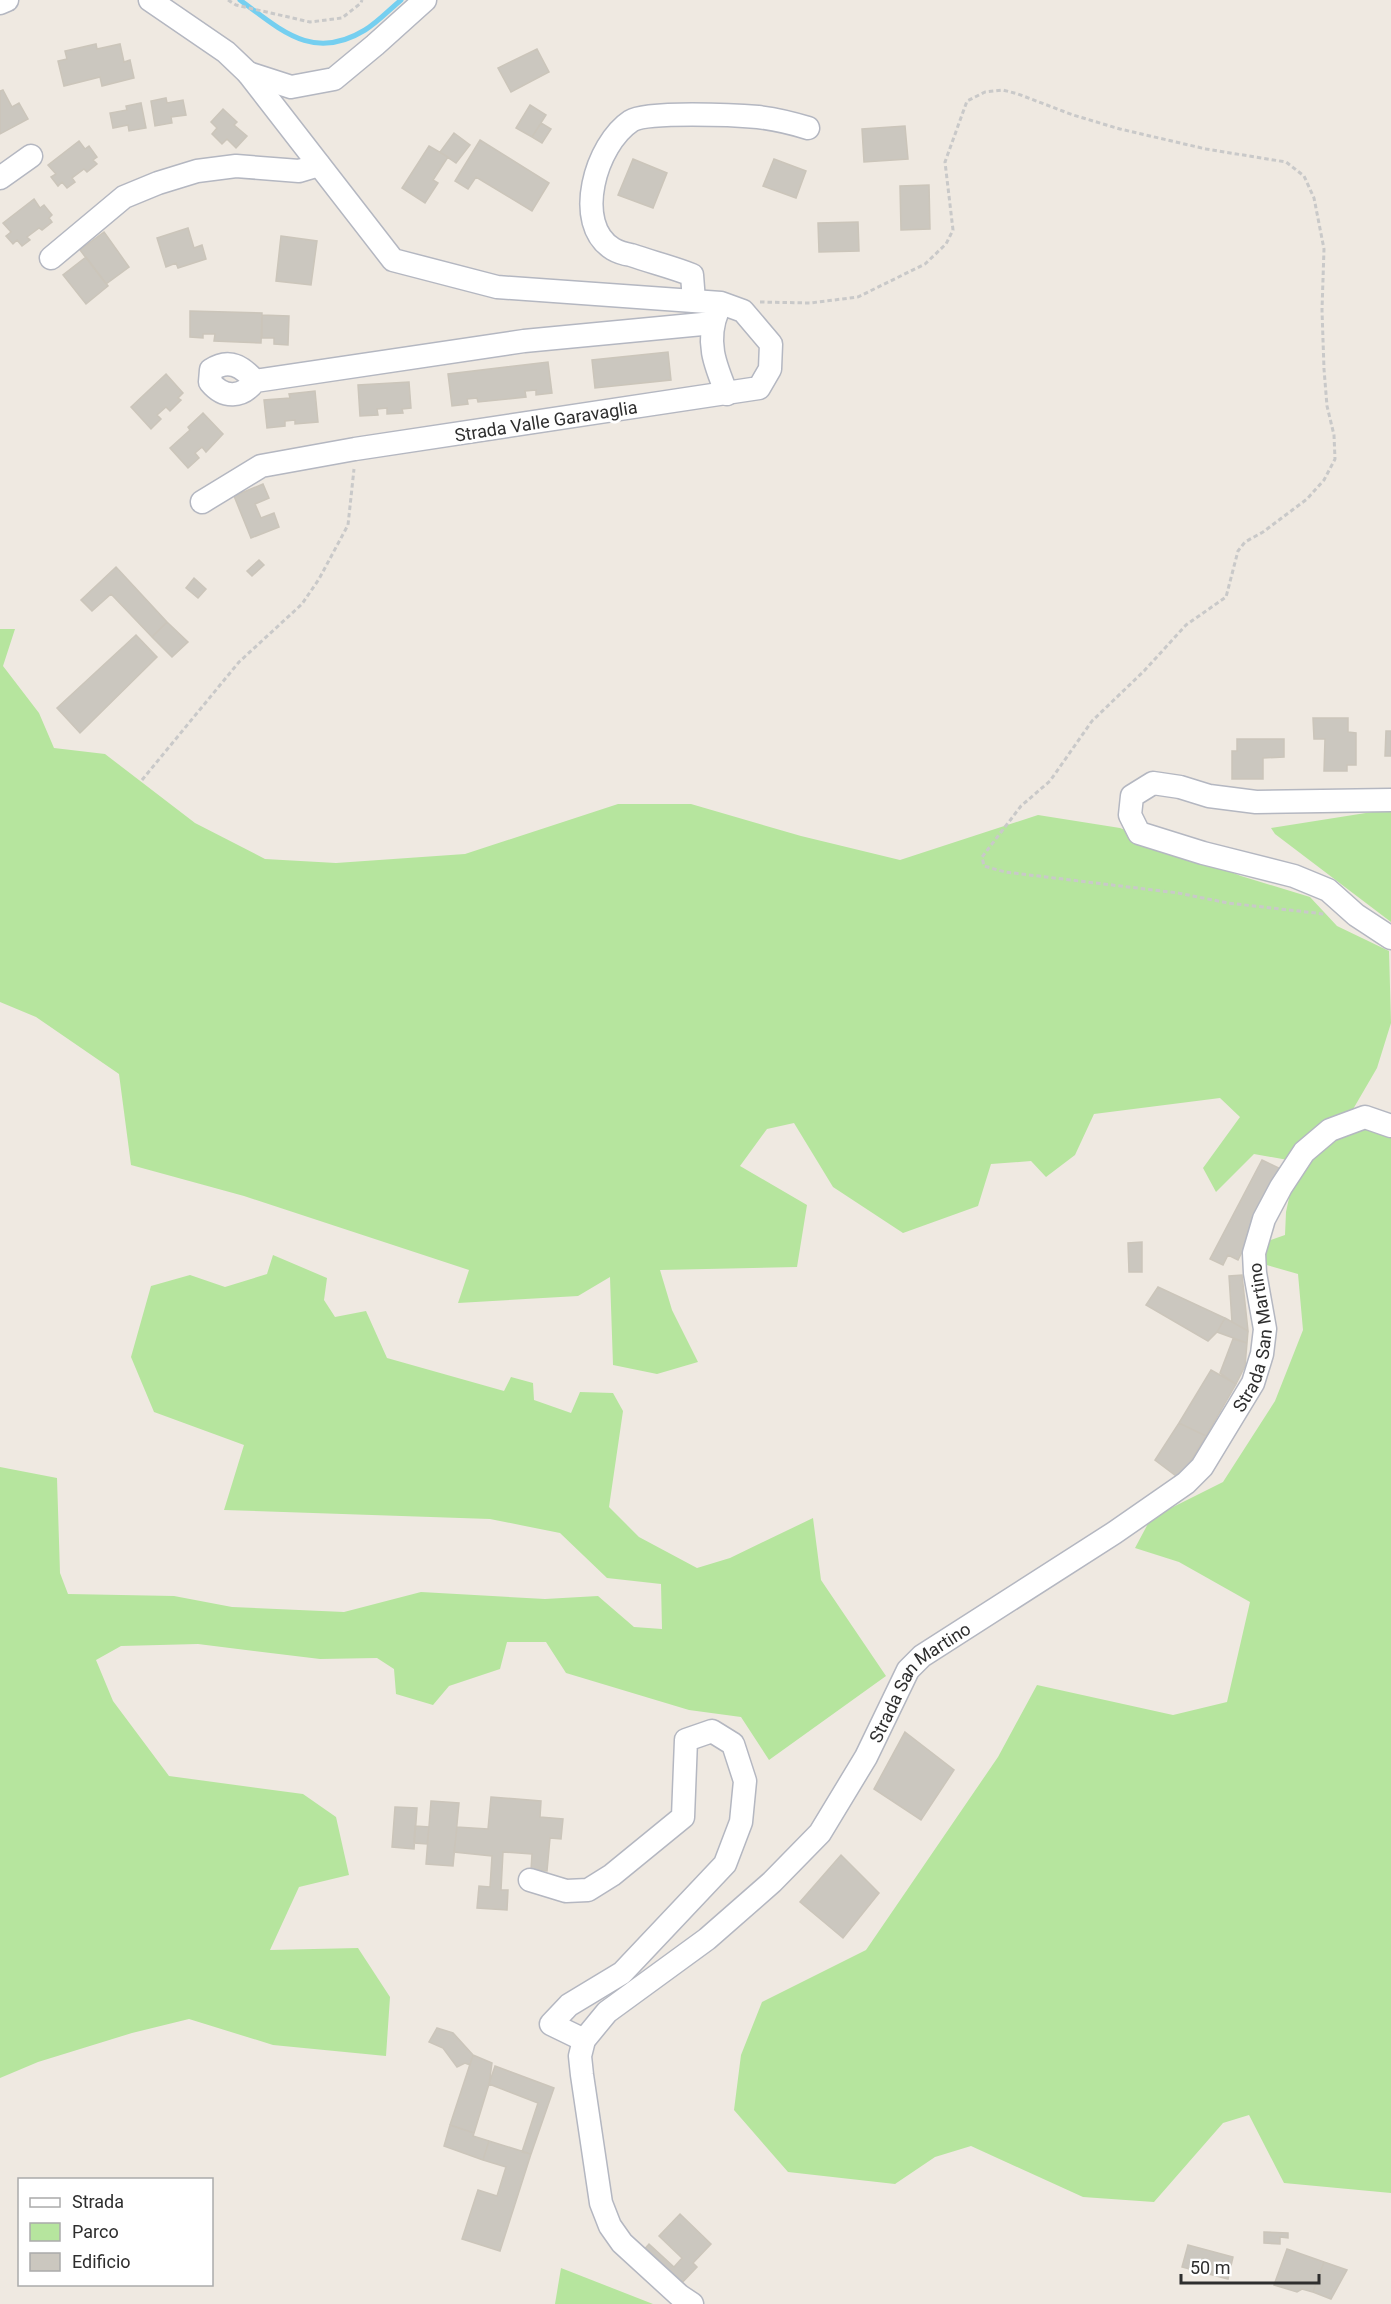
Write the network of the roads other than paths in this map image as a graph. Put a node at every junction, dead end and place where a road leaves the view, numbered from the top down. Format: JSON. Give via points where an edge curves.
{"nodes":[{"id":1,"x":7,"y":0,"type":"edge"},
{"id":2,"x":150,"y":0,"type":"edge"},
{"id":3,"x":425,"y":0,"type":"edge"},
{"id":4,"x":0,"y":3,"type":"edge"},
{"id":5,"x":248,"y":73,"type":"junction"},
{"id":6,"x":808,"y":128,"type":"dead end"},
{"id":7,"x":31,"y":156,"type":"dead end"},
{"id":8,"x":319,"y":165,"type":"junction"},
{"id":9,"x":0,"y":178,"type":"edge"},
{"id":10,"x":51,"y":258,"type":"dead end"},
{"id":11,"x":694,"y":301,"type":"junction"},
{"id":12,"x":717,"y":313,"type":"junction"},
{"id":13,"x":255,"y":381,"type":"dead end"},
{"id":14,"x":727,"y":393,"type":"junction"},
{"id":15,"x":202,"y":502,"type":"dead end"},
{"id":16,"x":1391,"y":801,"type":"edge"},
{"id":17,"x":1391,"y":938,"type":"edge"},
{"id":18,"x":1391,"y":1126,"type":"edge"},
{"id":19,"x":530,"y":1880,"type":"dead end"},
{"id":20,"x":584,"y":2040,"type":"junction"},
{"id":21,"x":692,"y":2304,"type":"edge"}],
"edges":[{"from":1,"to":4,"type":"street"},
{"from":2,"to":5,"type":"street","name":"Strada Valle Garavaglia","via":[[225,52]]},
{"from":3,"to":5,"type":"street","name":"Strada Valle Garavaglia","via":[[334,79],[291,87]]},
{"from":5,"to":8,"type":"street","name":"Strada Valle Garavaglia"},
{"from":6,"to":11,"type":"street","via":[[760,117],[657,116],[631,120],[611,142],[598,165],[591,191],[593,218],[602,239],[614,250],[692,275]]},
{"from":7,"to":9,"type":"street"},
{"from":8,"to":10,"type":"street","via":[[299,171],[236,166],[197,171],[158,183],[124,197]]},
{"from":8,"to":11,"type":"street","name":"Strada Valle Garavaglia","via":[[393,260],[497,287]]},
{"from":11,"to":12,"type":"street","name":"Strada Valle Garavaglia"},
{"from":12,"to":13,"type":"street"},
{"from":12,"to":14,"type":"street","via":[[713,361]]},
{"from":12,"to":14,"type":"street","name":"Strada Valle Garavaglia","via":[[743,311],[771,344],[770,369],[759,388]]},
{"from":14,"to":15,"type":"street","name":"Strada Valle Garavaglia","via":[[261,466]]},
{"from":16,"to":17,"type":"street","via":[[1256,802],[1153,783],[1132,796],[1130,815],[1139,833],[1294,876],[1328,890]]},
{"from":18,"to":20,"type":"street","name":"Strada San Martino","via":[[1365,1117],[1330,1130],[1304,1152],[1281,1187],[1264,1219],[1254,1252],[1265,1329],[1262,1354],[1253,1383],[1202,1467],[1186,1483],[1114,1533],[922,1656],[908,1670],[866,1757],[820,1833],[707,1939],[607,2012]]},
{"from":19,"to":20,"type":"street","via":[[566,1891],[588,1890],[612,1875],[683,1817],[686,1740],[712,1731],[733,1744],[746,1782],[741,1822],[724,1864],[622,1972],[569,2005],[551,2024]]},
{"from":20,"to":21,"type":"street","via":[[580,2056],[582,2075],[601,2203],[610,2226],[622,2243]]}]}
